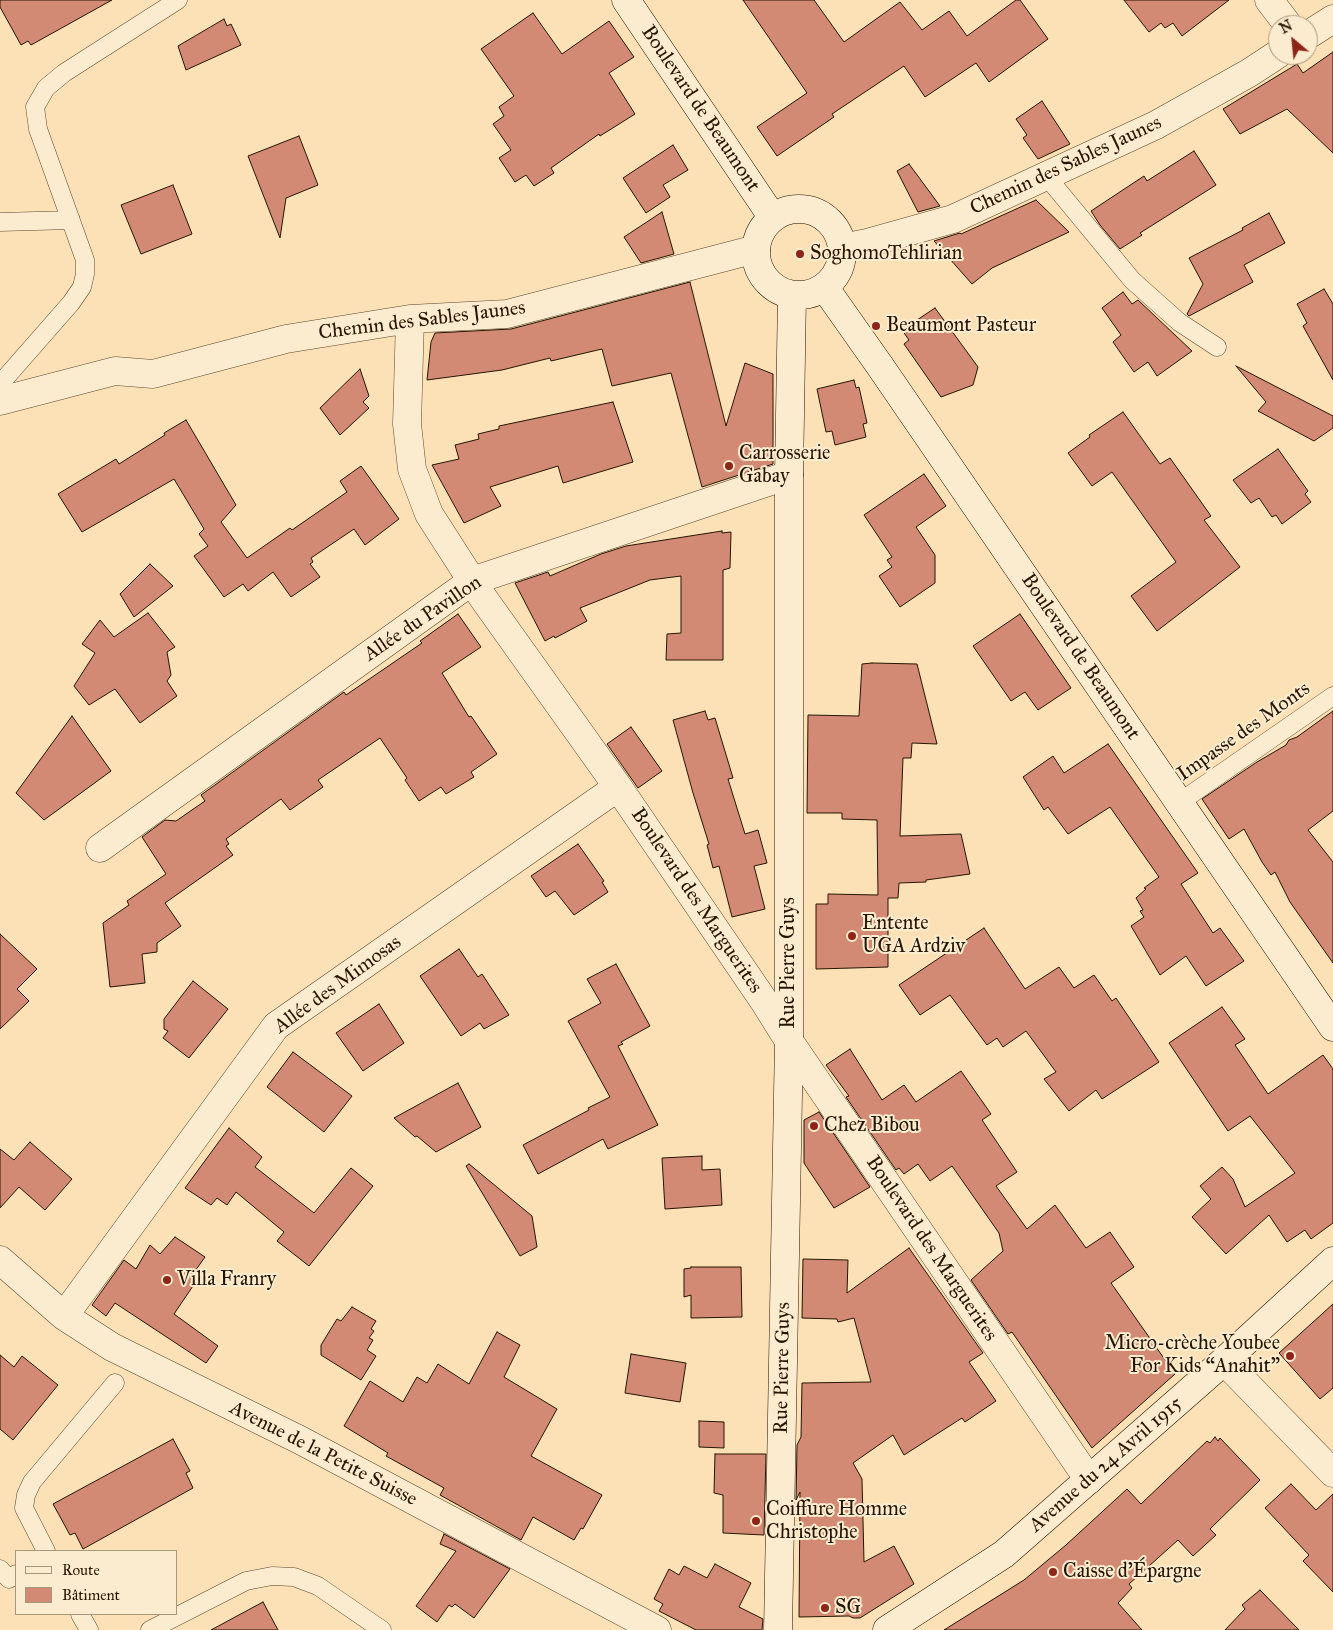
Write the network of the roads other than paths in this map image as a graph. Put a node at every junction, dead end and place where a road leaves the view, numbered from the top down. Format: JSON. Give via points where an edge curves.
{"nodes":[{"id":1,"x":178,"y":0,"type":"edge"},
{"id":2,"x":626,"y":0,"type":"edge"},
{"id":3,"x":1269,"y":0,"type":"edge"},
{"id":4,"x":1280,"y":15,"type":"edge"},
{"id":5,"x":1333,"y":19,"type":"edge"},
{"id":6,"x":1318,"y":29,"type":"edge"},
{"id":7,"x":1268,"y":61,"type":"edge"},
{"id":8,"x":1047,"y":177,"type":"junction"},
{"id":9,"x":774,"y":218,"type":"junction"},
{"id":10,"x":71,"y":220,"type":"junction"},
{"id":11,"x":0,"y":222,"type":"edge"},
{"id":12,"x":842,"y":248,"type":"junction"},
{"id":13,"x":756,"y":249,"type":"junction"},
{"id":14,"x":825,"y":288,"type":"junction"},
{"id":15,"x":792,"y":295,"type":"junction"},
{"id":16,"x":410,"y":319,"type":"junction"},
{"id":17,"x":1217,"y":347,"type":"dead end"},
{"id":18,"x":0,"y":384,"type":"edge"},
{"id":19,"x":0,"y":401,"type":"edge"},
{"id":20,"x":789,"y":475,"type":"junction"},
{"id":21,"x":472,"y":581,"type":"junction"},
{"id":22,"x":1333,"y":696,"type":"edge"},
{"id":23,"x":618,"y":787,"type":"junction"},
{"id":24,"x":1180,"y":802,"type":"junction"},
{"id":25,"x":100,"y":848,"type":"dead end"},
{"id":26,"x":1333,"y":1027,"type":"edge"},
{"id":27,"x":788,"y":1041,"type":"junction"},
{"id":28,"x":0,"y":1260,"type":"edge"},
{"id":29,"x":1333,"y":1262,"type":"edge"},
{"id":30,"x":64,"y":1316,"type":"junction"},
{"id":31,"x":1224,"y":1361,"type":"junction"},
{"id":32,"x":115,"y":1383,"type":"dead end"},
{"id":33,"x":1333,"y":1474,"type":"edge"},
{"id":34,"x":1089,"y":1480,"type":"junction"},
{"id":35,"x":45,"y":1550,"type":"edge"},
{"id":36,"x":81,"y":1615,"type":"edge"},
{"id":37,"x":89,"y":1630,"type":"edge"},
{"id":38,"x":150,"y":1630,"type":"edge"},
{"id":39,"x":382,"y":1630,"type":"edge"},
{"id":40,"x":657,"y":1630,"type":"edge"},
{"id":41,"x":778,"y":1630,"type":"edge"},
{"id":42,"x":888,"y":1630,"type":"edge"}],
"edges":[{"from":1,"to":10,"type":"lane","via":[[64,74],[46,88],[35,107],[38,129]]},
{"from":2,"to":9,"type":"street","name":"Boulevard de Beaumont"},
{"from":3,"to":4,"type":"street"},
{"from":5,"to":6,"type":"street"},
{"from":7,"to":8,"type":"street","name":"Chemin des Sables Jaunes","via":[[1156,125]]},
{"from":8,"to":12,"type":"street","name":"Chemin des Sables Jaunes","via":[[953,219]]},
{"from":8,"to":17,"type":"lane","via":[[1132,280],[1179,322]]},
{"from":9,"to":12,"type":"street","via":[[787,210],[817,213],[838,233]]},
{"from":9,"to":13,"type":"street","via":[[764,226]]},
{"from":10,"to":11,"type":"lane"},
{"from":10,"to":18,"type":"lane","via":[[85,260],[82,287]]},
{"from":12,"to":14,"type":"street","via":[[839,270]]},
{"from":13,"to":15,"type":"street","via":[[758,265],[765,279]]},
{"from":13,"to":16,"type":"street","name":"Chemin des Sables Jaunes","via":[[507,314]]},
{"from":14,"to":15,"type":"street","via":[[809,294]]},
{"from":14,"to":24,"type":"street","name":"Boulevard de Beaumont"},
{"from":15,"to":20,"type":"street","name":"Rue Pierre Guys"},
{"from":16,"to":19,"type":"street","name":"Chemin des Sables Jaunes","via":[[286,339],[154,374],[115,371]]},
{"from":16,"to":21,"type":"street","name":"Boulevard des Marguerites","via":[[407,424],[412,468],[428,514]]},
{"from":20,"to":21,"type":"street","name":"Allée du Pavillon"},
{"from":20,"to":27,"type":"street","name":"Rue Pierre Guys"},
{"from":21,"to":23,"type":"street","name":"Boulevard des Marguerites"},
{"from":21,"to":25,"type":"street","name":"Allée du Pavillon"},
{"from":22,"to":24,"type":"lane","name":"Impasse des Monts"},
{"from":23,"to":27,"type":"street","name":"Boulevard des Marguerites"},
{"from":23,"to":30,"type":"street","name":"Allée des Mimosas","via":[[276,1026]]},
{"from":24,"to":26,"type":"street","name":"Boulevard de Beaumont"},
{"from":27,"to":34,"type":"street","name":"Boulevard des Marguerites"},
{"from":27,"to":41,"type":"street","name":"Rue Pierre Guys"},
{"from":28,"to":30,"type":"street","name":"Avenue de la Petite Suisse"},
{"from":29,"to":31,"type":"street","name":"Avenue du 24 Avril 1915"},
{"from":30,"to":40,"type":"street","name":"Avenue de la Petite Suisse","via":[[112,1347],[300,1440]]},
{"from":31,"to":33,"type":"street"},
{"from":31,"to":34,"type":"street","name":"Avenue du 24 Avril 1915"},
{"from":32,"to":35,"type":"lane","via":[[32,1482],[26,1495],[24,1508]]},
{"from":34,"to":42,"type":"street","name":"Avenue du 24 Avril 1915","via":[[1004,1554]]},
{"from":36,"to":37,"type":"lane"},
{"from":38,"to":39,"type":"lane","via":[[246,1581],[272,1576],[294,1577],[318,1586]]}]}
